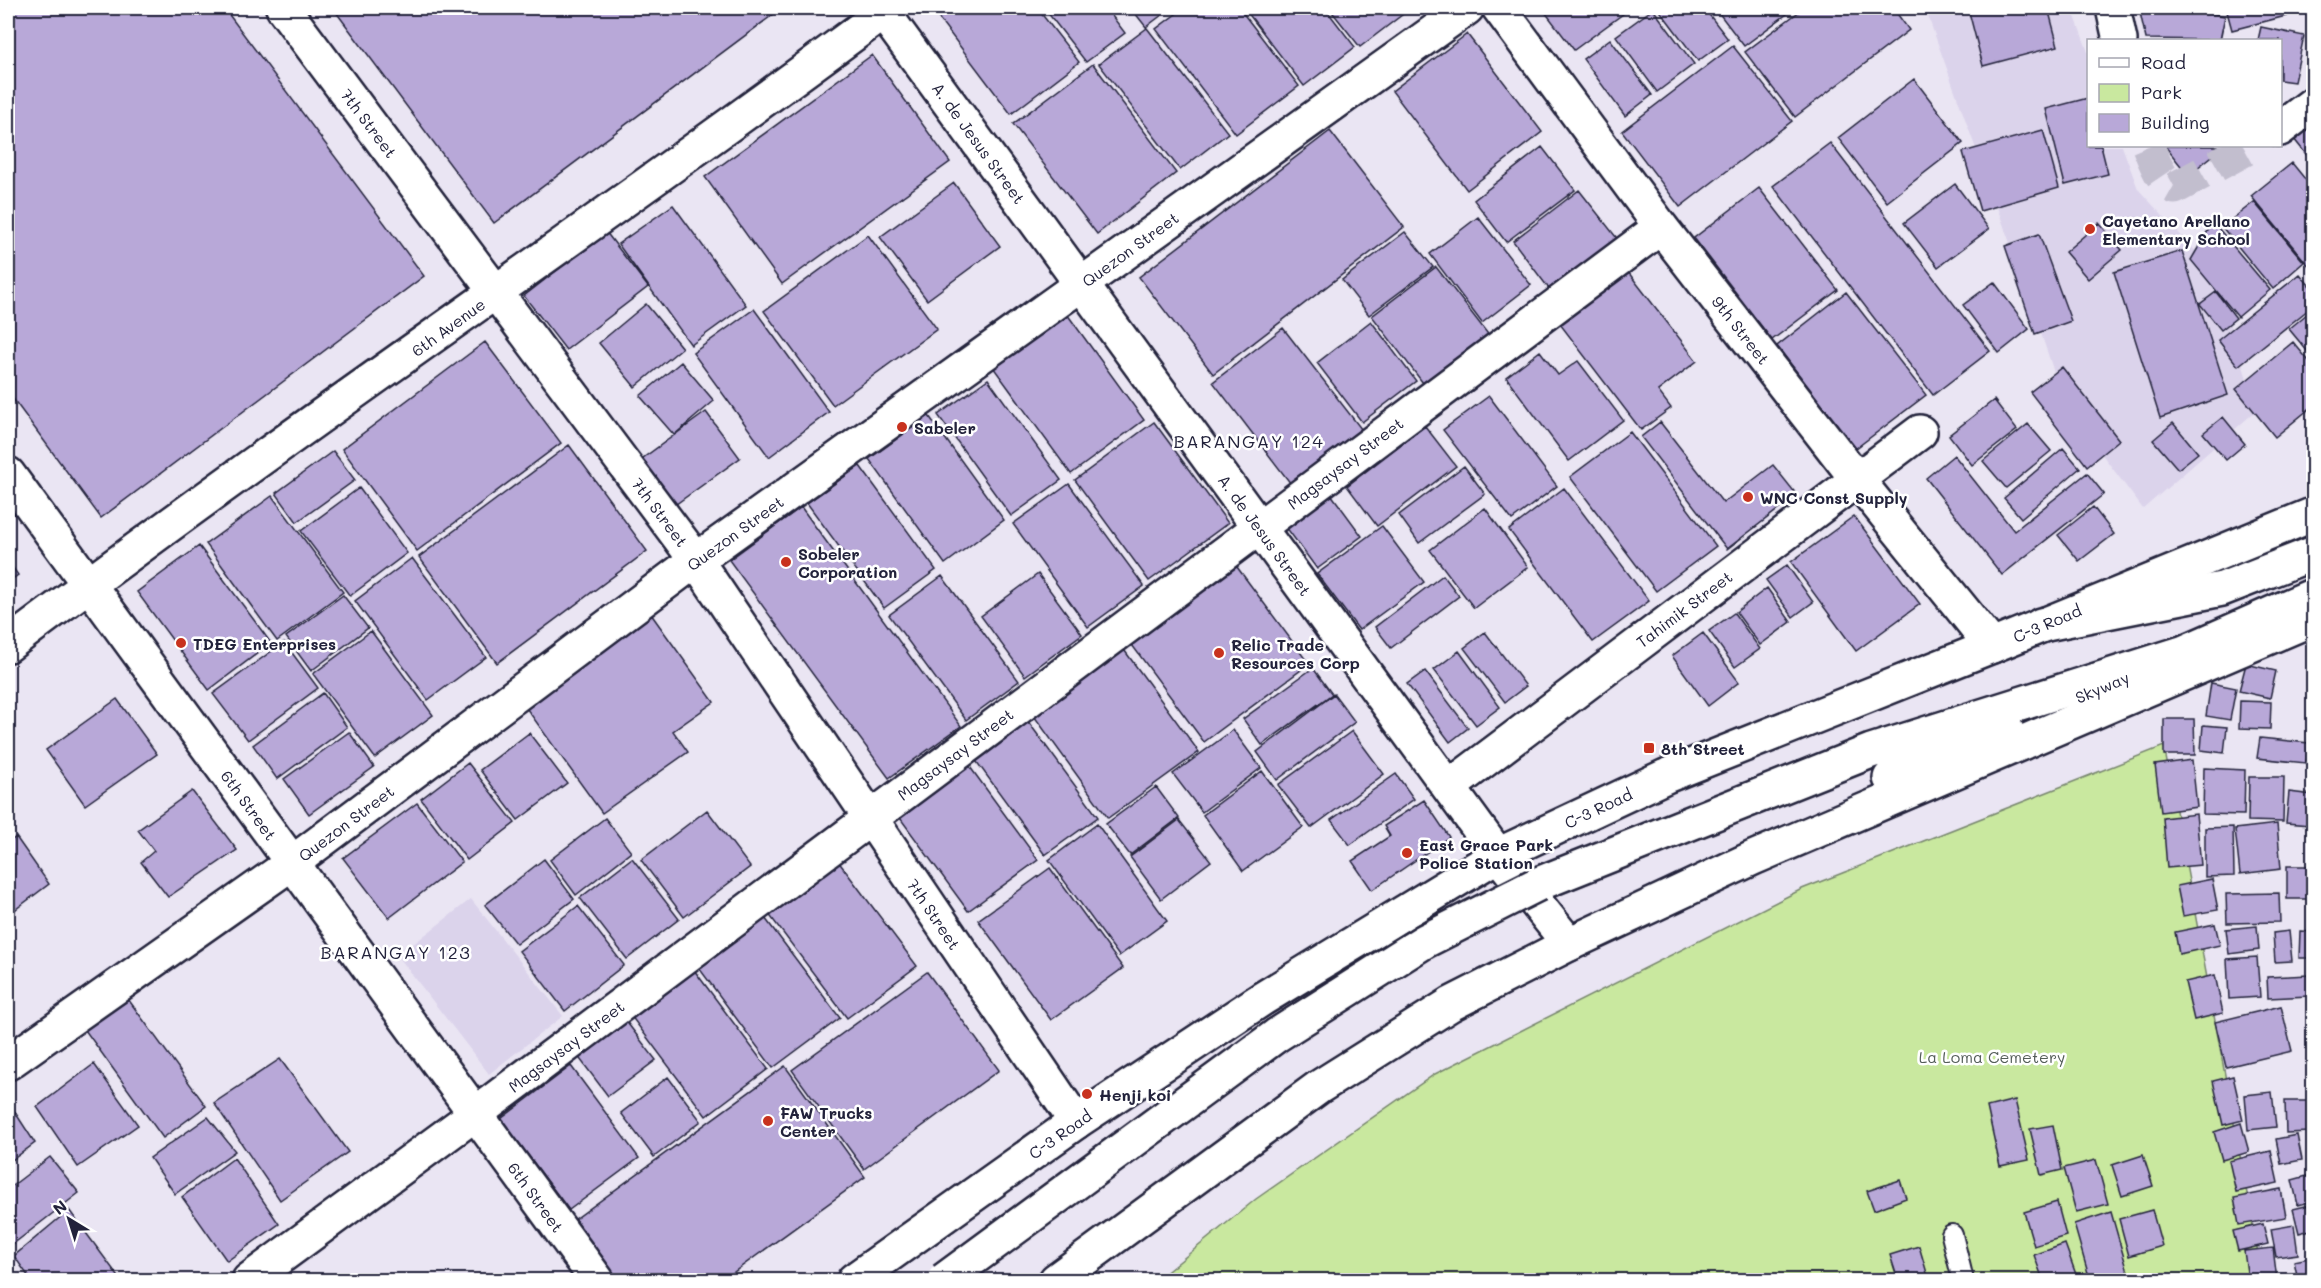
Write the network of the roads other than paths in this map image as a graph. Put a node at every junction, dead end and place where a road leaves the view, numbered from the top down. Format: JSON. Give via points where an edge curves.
{"nodes":[{"id":1,"x":284,"y":8,"type":"edge"},
{"id":2,"x":1467,"y":8,"type":"edge"},
{"id":3,"x":1499,"y":8,"type":"edge"},
{"id":4,"x":2113,"y":8,"type":"edge"},
{"id":5,"x":884,"y":9,"type":"edge"},
{"id":6,"x":2120,"y":39,"type":"edge"},
{"id":7,"x":2313,"y":103,"type":"edge"},
{"id":8,"x":2282,"y":127,"type":"edge"},
{"id":9,"x":1661,"y":227,"type":"junction"},
{"id":10,"x":1082,"y":284,"type":"junction"},
{"id":11,"x":495,"y":293,"type":"junction"},
{"id":12,"x":1920,"y":432,"type":"dead end"},
{"id":13,"x":8,"y":474,"type":"edge"},
{"id":14,"x":1856,"y":478,"type":"junction"},
{"id":15,"x":2313,"y":513,"type":"edge"},
{"id":16,"x":1260,"y":527,"type":"junction"},
{"id":17,"x":2313,"y":553,"type":"edge"},
{"id":18,"x":696,"y":560,"type":"junction"},
{"id":19,"x":88,"y":584,"type":"junction"},
{"id":20,"x":2313,"y":595,"type":"edge"},
{"id":21,"x":2313,"y":618,"type":"edge"},
{"id":22,"x":2041,"y":625,"type":"junction"},
{"id":23,"x":8,"y":645,"type":"edge"},
{"id":24,"x":1992,"y":646,"type":"junction"},
{"id":25,"x":2185,"y":652,"type":"junction"},
{"id":26,"x":1890,"y":778,"type":"dead end"},
{"id":27,"x":1449,"y":787,"type":"junction"},
{"id":28,"x":870,"y":818,"type":"junction"},
{"id":29,"x":1498,"y":855,"type":"junction"},
{"id":30,"x":292,"y":863,"type":"junction"},
{"id":31,"x":1569,"y":944,"type":"junction"},
{"id":32,"x":8,"y":1063,"type":"edge"},
{"id":33,"x":475,"y":1114,"type":"junction"},
{"id":34,"x":1076,"y":1122,"type":"junction"},
{"id":35,"x":1952,"y":1235,"type":"dead end"},
{"id":36,"x":249,"y":1281,"type":"edge"},
{"id":37,"x":597,"y":1281,"type":"edge"},
{"id":38,"x":854,"y":1281,"type":"edge"},
{"id":39,"x":944,"y":1281,"type":"edge"},
{"id":40,"x":1056,"y":1281,"type":"edge"},
{"id":41,"x":1963,"y":1281,"type":"edge"}],
"edges":[{"from":1,"to":11,"type":"main road","name":"7th Street"},
{"from":2,"to":10,"type":"main road","name":"Quezon Street"},
{"from":3,"to":9,"type":"main road","name":"9th Street"},
{"from":4,"to":6,"type":"main road"},
{"from":5,"to":10,"type":"main road","name":"A. de Jesus Street"},
{"from":5,"to":11,"type":"main road","name":"6th Avenue"},
{"from":7,"to":8,"type":"main road"},
{"from":9,"to":14,"type":"main road","name":"9th Street"},
{"from":9,"to":16,"type":"main road","name":"Magsaysay Street"},
{"from":10,"to":16,"type":"main road","name":"A. de Jesus Street"},
{"from":10,"to":18,"type":"main road","name":"Quezon Street"},
{"from":11,"to":18,"type":"main road","name":"7th Street"},
{"from":11,"to":19,"type":"main road","name":"6th Avenue"},
{"from":12,"to":14,"type":"main road","name":"Tahimik Street"},
{"from":13,"to":19,"type":"main road","name":"6th Street"},
{"from":14,"to":24,"type":"main road","name":"9th Street"},
{"from":14,"to":27,"type":"main road","name":"Tahimik Street"},
{"from":15,"to":22,"type":"main road","name":"C-3 Road"},
{"from":16,"to":27,"type":"main road","name":"A. de Jesus Street"},
{"from":16,"to":28,"type":"main road","name":"Magsaysay Street"},
{"from":17,"to":22,"type":"main road","via":[[2222,589]]},
{"from":18,"to":28,"type":"main road","name":"7th Street"},
{"from":18,"to":30,"type":"main road","name":"Quezon Street"},
{"from":19,"to":23,"type":"main road","name":"6th Avenue"},
{"from":19,"to":30,"type":"main road","name":"6th Street"},
{"from":20,"to":25,"type":"main road","name":"Skyway"},
{"from":21,"to":31,"type":"main road","via":[[1764,854]]},
{"from":22,"to":24,"type":"main road","name":"C-3 Road"},
{"from":24,"to":29,"type":"main road","name":"C-3 Road","via":[[1666,776]]},
{"from":25,"to":26,"type":"main road","name":"Skyway"},
{"from":25,"to":39,"type":"main road","bridge":true,"via":[[1871,752],[1527,889],[1425,941],[1277,1035]]},
{"from":27,"to":29,"type":"main road","name":"A. de Jesus Street"},
{"from":28,"to":33,"type":"main road","name":"Magsaysay Street"},
{"from":28,"to":34,"type":"main road","name":"7th Street"},
{"from":29,"to":31,"type":"main road","name":"A. de Jesus Street"},
{"from":29,"to":34,"type":"main road","name":"C-3 Road","via":[[1272,993]]},
{"from":30,"to":32,"type":"main road","name":"Quezon Street"},
{"from":30,"to":33,"type":"main road","name":"6th Street"},
{"from":31,"to":40,"type":"main road","via":[[1451,1004],[1318,1087]]},
{"from":33,"to":36,"type":"main road","name":"Magsaysay Street"},
{"from":33,"to":37,"type":"main road","name":"6th Street"},
{"from":34,"to":38,"type":"main road","name":"C-3 Road"},
{"from":35,"to":41,"type":"lane"}]}
